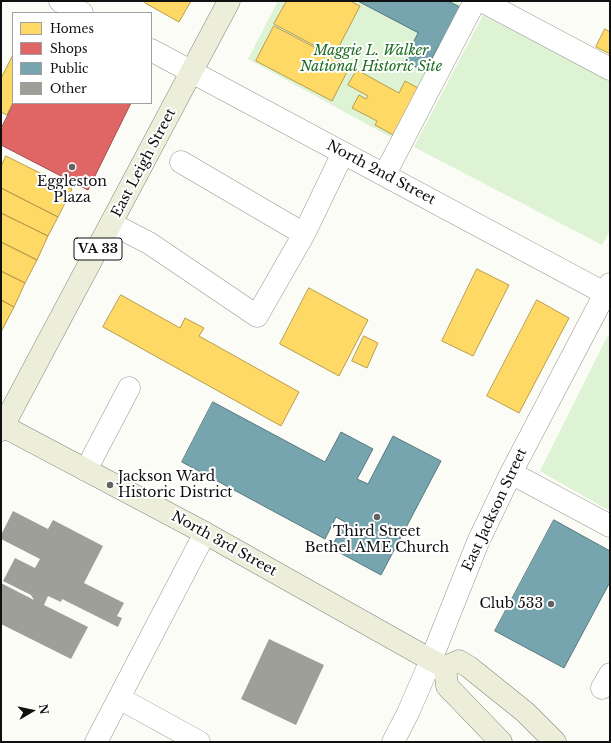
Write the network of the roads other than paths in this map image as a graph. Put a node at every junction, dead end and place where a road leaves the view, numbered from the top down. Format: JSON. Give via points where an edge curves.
{"nodes":[{"id":1,"x":60,"y":1,"type":"edge"},
{"id":2,"x":229,"y":1,"type":"edge"},
{"id":3,"x":475,"y":1,"type":"edge"},
{"id":4,"x":482,"y":1,"type":"edge"},
{"id":5,"x":80,"y":12,"type":"edge"},
{"id":6,"x":152,"y":51,"type":"edge"},
{"id":7,"x":610,"y":69,"type":"edge"},
{"id":8,"x":192,"y":72,"type":"junction"},
{"id":9,"x":343,"y":153,"type":"junction"},
{"id":10,"x":181,"y":162,"type":"dead end"},
{"id":11,"x":385,"y":174,"type":"junction"},
{"id":12,"x":112,"y":224,"type":"junction"},
{"id":13,"x":304,"y":234,"type":"junction"},
{"id":14,"x":608,"y":291,"type":"edge"},
{"id":15,"x":129,"y":388,"type":"dead end"},
{"id":16,"x":2,"y":427,"type":"edge"},
{"id":17,"x":86,"y":470,"type":"junction"},
{"id":18,"x":512,"y":473,"type":"junction"},
{"id":19,"x":610,"y":526,"type":"edge"},
{"id":20,"x":205,"y":533,"type":"junction"},
{"id":21,"x":438,"y":664,"type":"junction"},
{"id":22,"x":119,"y":698,"type":"junction"},
{"id":23,"x":96,"y":742,"type":"edge"},
{"id":24,"x":199,"y":742,"type":"edge"},
{"id":25,"x":393,"y":742,"type":"edge"},
{"id":26,"x":501,"y":742,"type":"edge"},
{"id":27,"x":555,"y":742,"type":"edge"}],
"edges":[{"from":1,"to":5,"type":"street"},
{"from":2,"to":8,"type":"main road","name":"East Leigh Street","number":"VA 33"},
{"from":3,"to":11,"type":"street"},
{"from":4,"to":7,"type":"street"},
{"from":6,"to":8,"type":"street","name":"North 2nd Street"},
{"from":8,"to":9,"type":"street","name":"North 2nd Street"},
{"from":8,"to":12,"type":"main road","name":"East Leigh Street","number":"VA 33"},
{"from":9,"to":11,"type":"street","name":"North 2nd Street"},
{"from":9,"to":13,"type":"street"},
{"from":10,"to":13,"type":"street"},
{"from":11,"to":14,"type":"street","name":"North 2nd Street"},
{"from":12,"to":13,"type":"street","via":[[149,243],[256,316]]},
{"from":12,"to":16,"type":"main road","name":"East Leigh Street","number":"VA 33"},
{"from":14,"to":18,"type":"street","name":"East Jackson Street"},
{"from":15,"to":17,"type":"street"},
{"from":16,"to":17,"type":"main road","name":"North 3rd Street"},
{"from":17,"to":20,"type":"main road","name":"North 3rd Street"},
{"from":18,"to":19,"type":"street"},
{"from":18,"to":21,"type":"street","name":"East Jackson Street","via":[[478,542]]},
{"from":20,"to":21,"type":"main road","name":"North 3rd Street"},
{"from":20,"to":22,"type":"street"},
{"from":21,"to":25,"type":"street","name":"East Jackson Street"},
{"from":21,"to":26,"type":"main road","via":[[446,686]]},
{"from":21,"to":27,"type":"main road","via":[[459,661],[469,667],[525,712]]},
{"from":22,"to":23,"type":"street"},
{"from":22,"to":24,"type":"street"}]}
